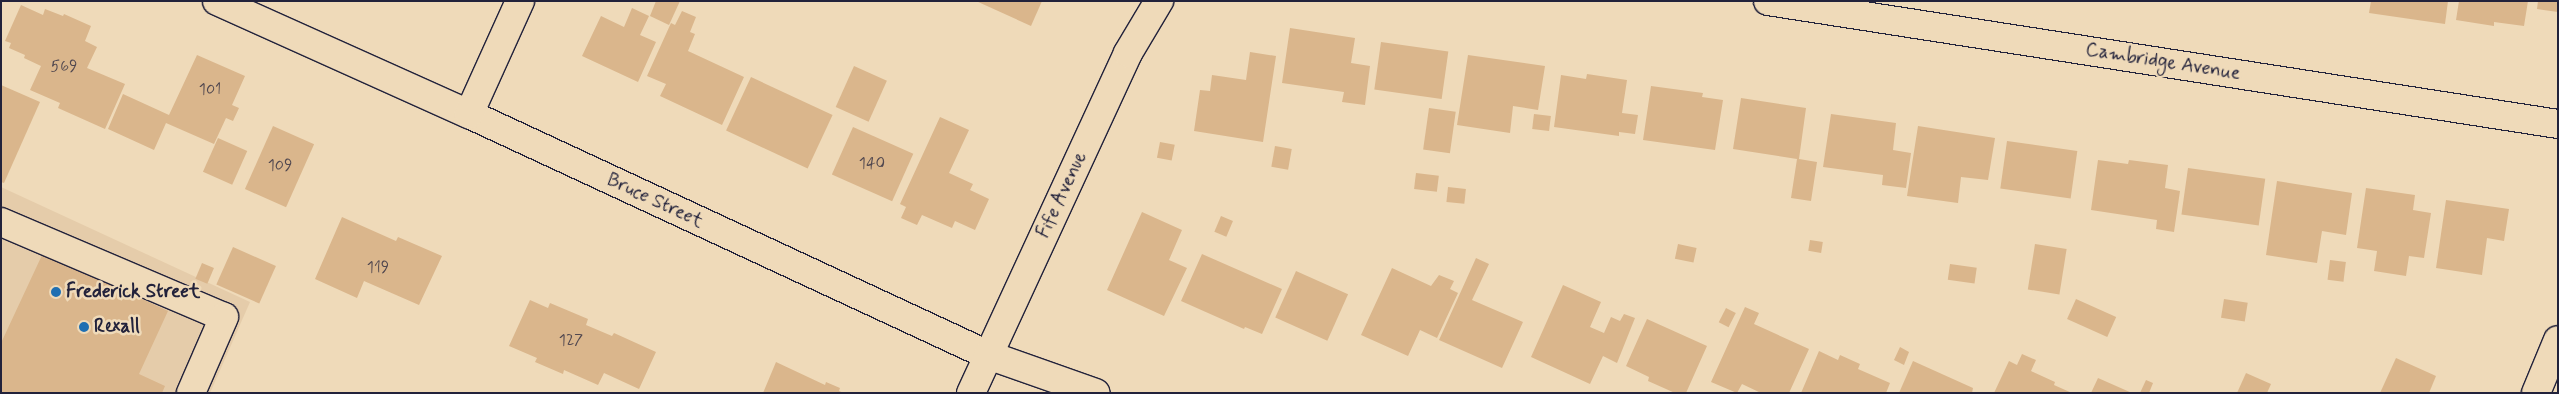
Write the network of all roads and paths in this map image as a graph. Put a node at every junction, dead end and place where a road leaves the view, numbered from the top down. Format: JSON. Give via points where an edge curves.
{"nodes":[{"id":1,"x":217,"y":1,"type":"edge"},
{"id":2,"x":520,"y":1,"type":"edge"},
{"id":3,"x":1158,"y":1,"type":"edge"},
{"id":4,"x":1768,"y":1,"type":"edge"},
{"id":5,"x":469,"y":114,"type":"junction"},
{"id":6,"x":2558,"y":124,"type":"edge"},
{"id":7,"x":1,"y":222,"type":"edge"},
{"id":8,"x":2558,"y":340,"type":"edge"},
{"id":9,"x":988,"y":355,"type":"junction"},
{"id":10,"x":191,"y":393,"type":"edge"},
{"id":11,"x":971,"y":393,"type":"edge"},
{"id":12,"x":1096,"y":393,"type":"edge"},
{"id":13,"x":2536,"y":393,"type":"edge"}],
"edges":[{"from":1,"to":5,"type":"street","name":"Bruce Street"},
{"from":2,"to":5,"type":"street"},
{"from":3,"to":9,"type":"street","name":"Fife Avenue","via":[[1128,53]]},
{"from":4,"to":6,"type":"street","name":"Cambridge Avenue"},
{"from":5,"to":9,"type":"street","name":"Bruce Street"},
{"from":7,"to":10,"type":"street","via":[[224,317]]},
{"from":8,"to":13,"type":"street"},
{"from":9,"to":11,"type":"street","name":"Fife Avenue"},
{"from":9,"to":12,"type":"street","name":"Bruce Street"}]}
